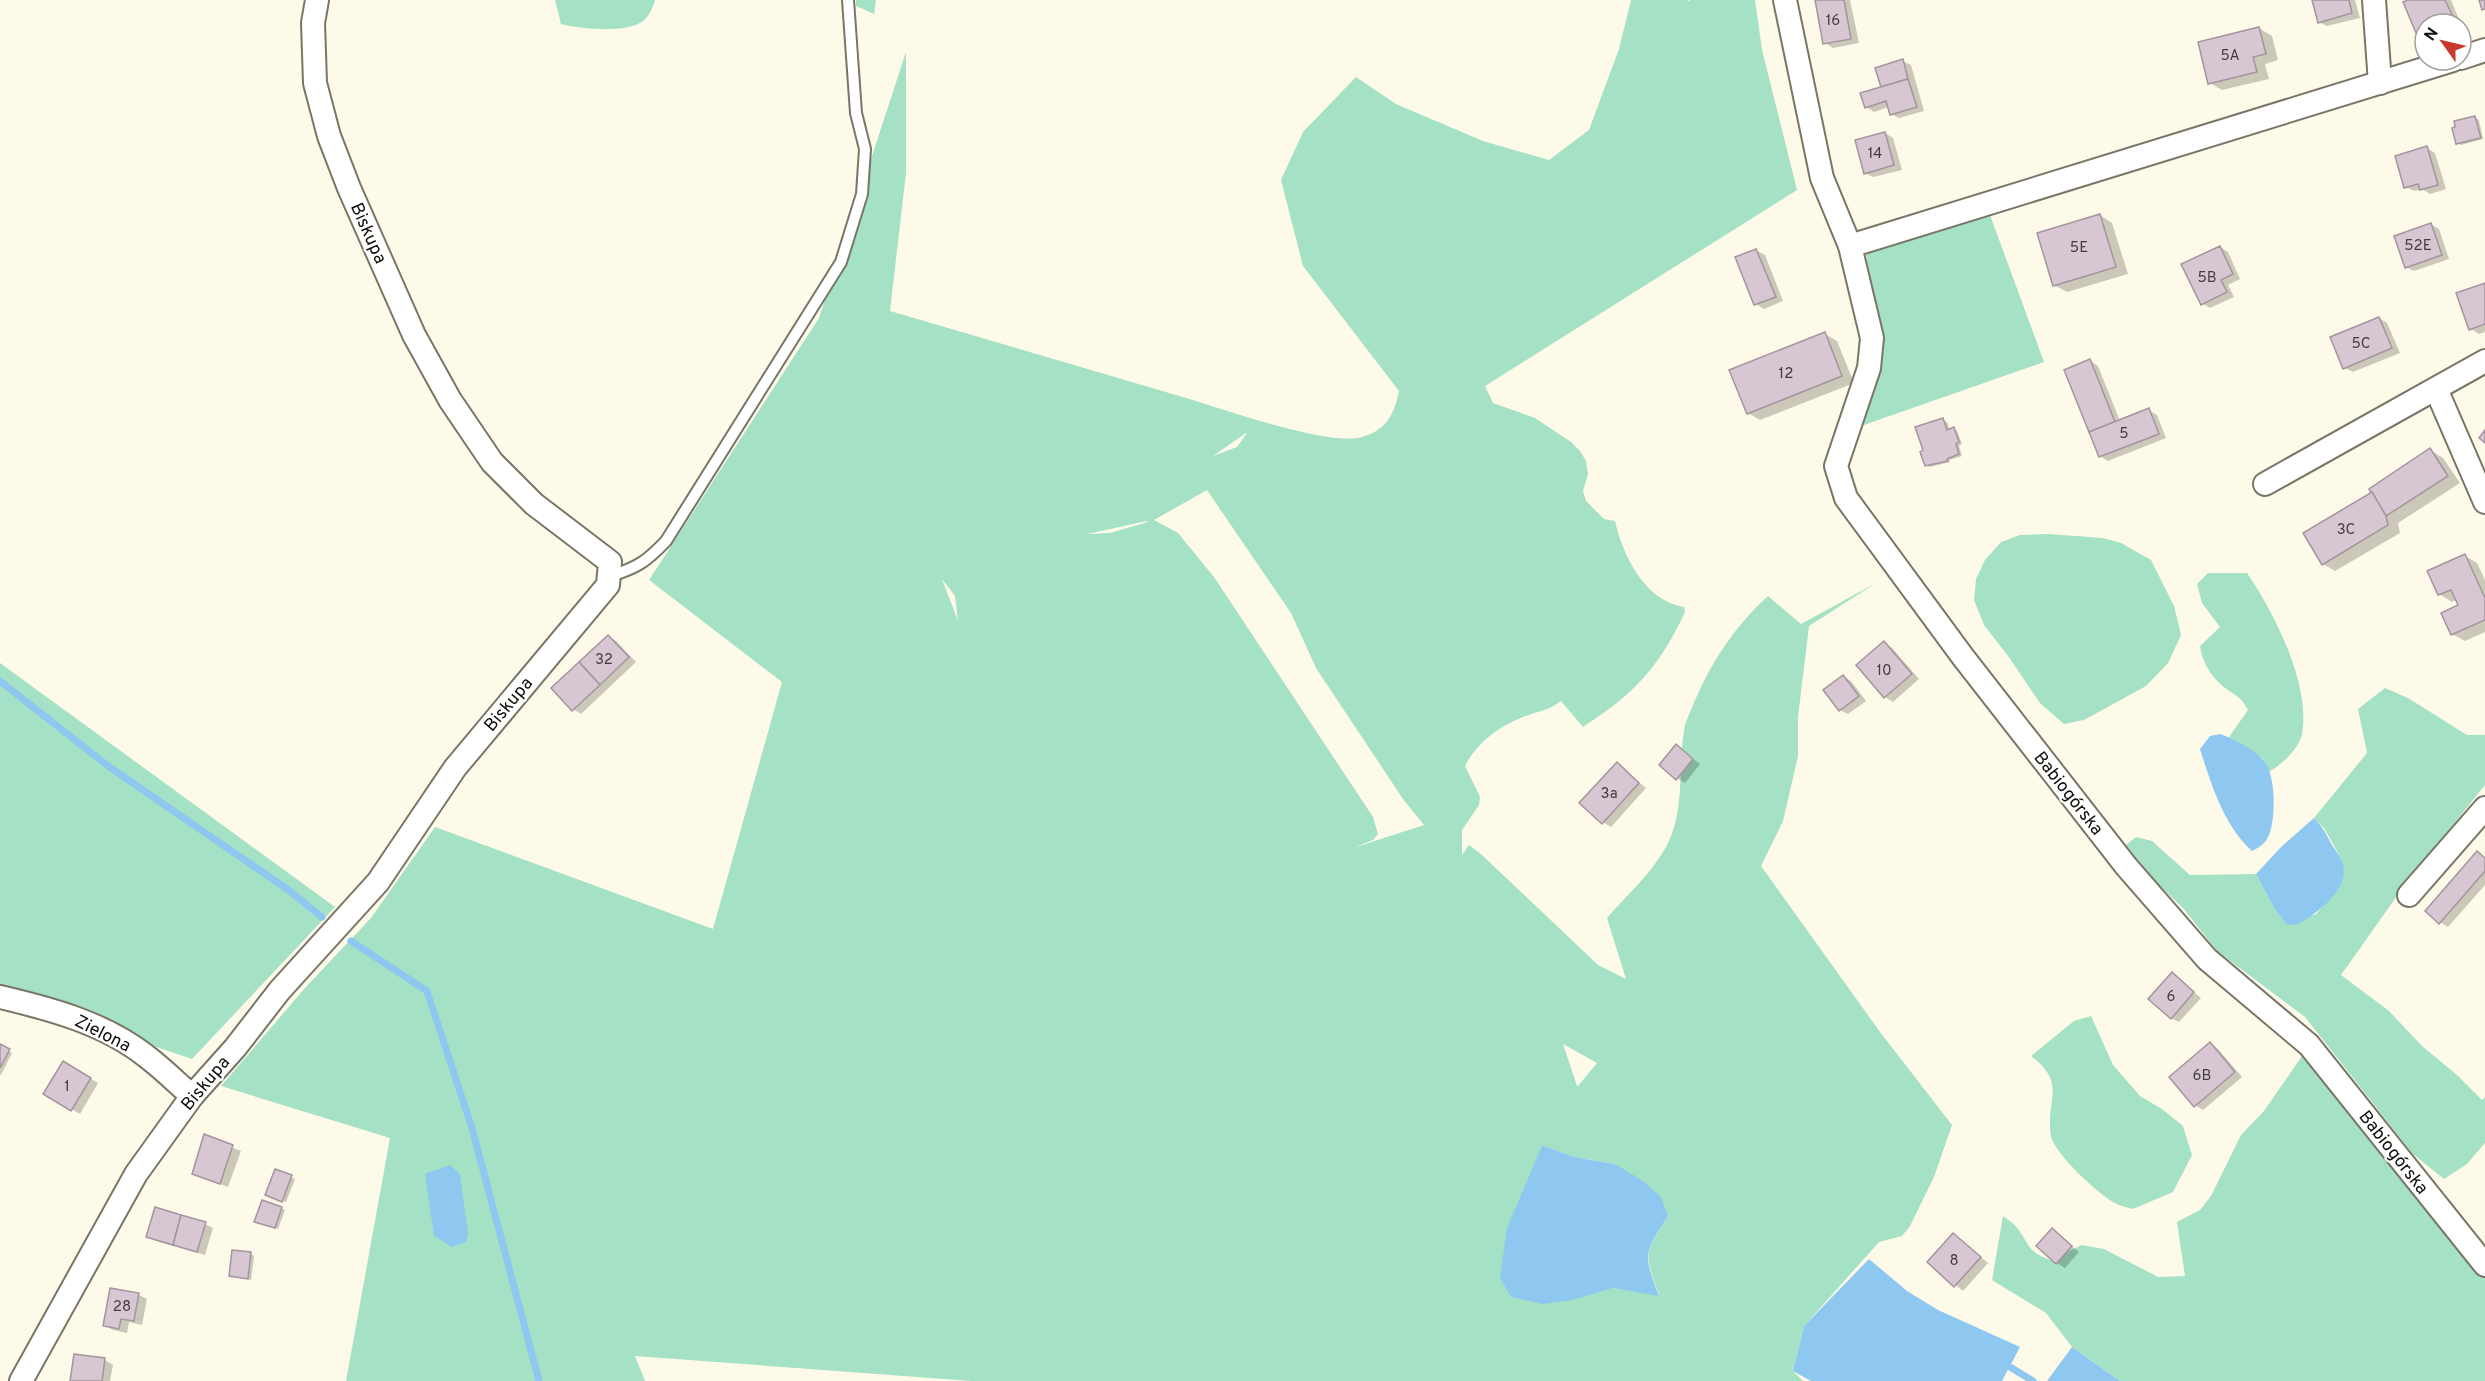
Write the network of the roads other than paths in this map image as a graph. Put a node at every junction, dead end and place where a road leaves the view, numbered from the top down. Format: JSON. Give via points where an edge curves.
{"nodes":[{"id":1,"x":317,"y":0,"type":"edge"},
{"id":2,"x":848,"y":0,"type":"edge"},
{"id":3,"x":1785,"y":0,"type":"edge"},
{"id":4,"x":2374,"y":0,"type":"edge"},
{"id":5,"x":2415,"y":72,"type":"edge"},
{"id":6,"x":2380,"y":83,"type":"junction"},
{"id":7,"x":1850,"y":246,"type":"junction"},
{"id":8,"x":2485,"y":361,"type":"edge"},
{"id":9,"x":2436,"y":389,"type":"junction"},
{"id":10,"x":2265,"y":484,"type":"dead end"},
{"id":11,"x":2485,"y":502,"type":"edge"},
{"id":12,"x":610,"y":576,"type":"junction"},
{"id":13,"x":2485,"y":808,"type":"edge"},
{"id":14,"x":2409,"y":895,"type":"dead end"},
{"id":15,"x":0,"y":997,"type":"edge"},
{"id":16,"x":192,"y":1096,"type":"junction"},
{"id":17,"x":2485,"y":1265,"type":"edge"},
{"id":18,"x":21,"y":1381,"type":"edge"}],
"edges":[{"from":1,"to":12,"type":"street","name":"Biskupa","via":[[313,23],[315,83],[329,136],[414,335],[450,400],[492,462],[534,504],[610,562]]},
{"from":2,"to":12,"type":"lane","via":[[856,113],[864,149],[861,194],[841,262],[666,541],[650,559]]},
{"from":3,"to":7,"type":"street","name":"Babiogórska","via":[[1822,178]]},
{"from":4,"to":6,"type":"street"},
{"from":5,"to":6,"type":"street"},
{"from":6,"to":7,"type":"street"},
{"from":7,"to":17,"type":"street","name":"Babiogórska","via":[[1872,338],[1869,368],[1836,466],[1846,498],[1963,657],[2126,866],[2207,958],[2309,1045]]},
{"from":8,"to":9,"type":"street"},
{"from":9,"to":10,"type":"street"},
{"from":9,"to":11,"type":"street"},
{"from":12,"to":16,"type":"street","name":"Biskupa","via":[[602,596],[455,768],[378,882],[280,990]]},
{"from":13,"to":14,"type":"street"},
{"from":15,"to":16,"type":"street","name":"Zielona","via":[[90,1023],[146,1055]]},
{"from":16,"to":18,"type":"street","name":"Biskupa","via":[[136,1174]]}]}
